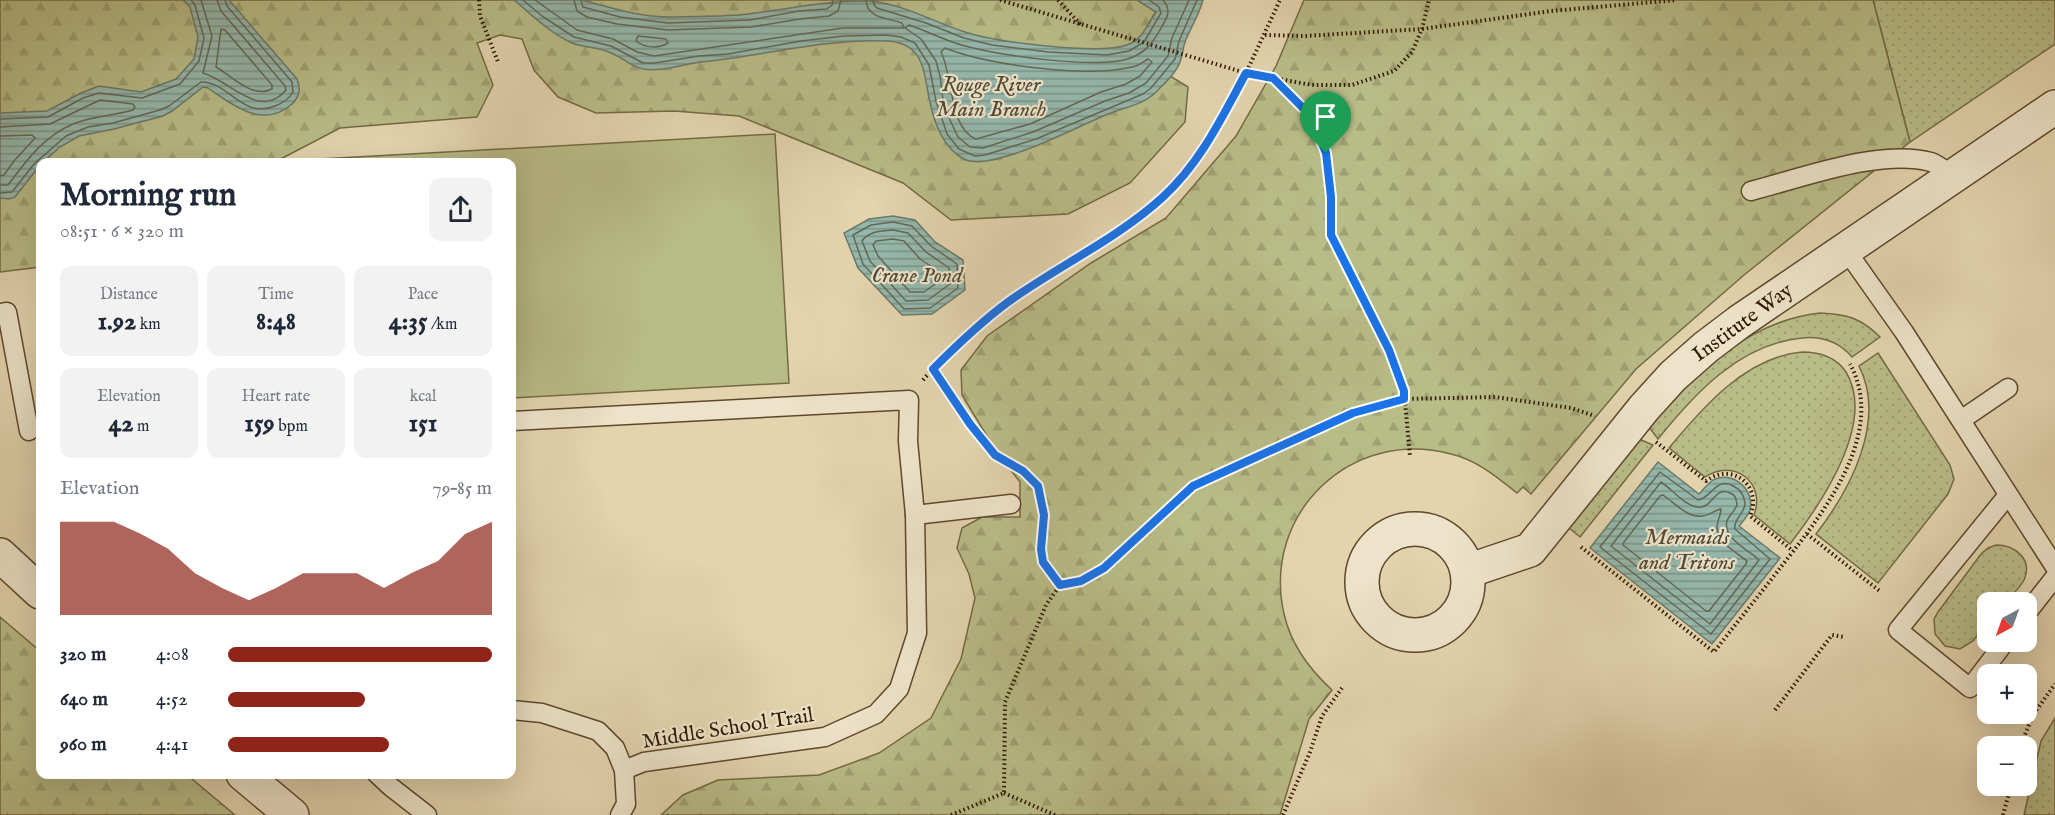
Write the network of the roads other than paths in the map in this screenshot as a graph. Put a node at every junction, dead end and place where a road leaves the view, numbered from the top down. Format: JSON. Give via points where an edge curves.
{"nodes":[{"id":1,"x":2055,"y":107,"type":"edge"},
{"id":2,"x":1954,"y":177,"type":"junction"},
{"id":3,"x":1751,"y":191,"type":"dead end"},
{"id":4,"x":1846,"y":250,"type":"junction"},
{"id":5,"x":0,"y":313,"type":"edge"},
{"id":6,"x":2008,"y":388,"type":"dead end"},
{"id":7,"x":516,"y":420,"type":"edge"},
{"id":8,"x":1961,"y":420,"type":"junction"},
{"id":9,"x":28,"y":431,"type":"dead end"},
{"id":10,"x":2008,"y":495,"type":"junction"},
{"id":11,"x":1011,"y":504,"type":"dead end"},
{"id":12,"x":915,"y":515,"type":"junction"},
{"id":13,"x":0,"y":555,"type":"edge"},
{"id":14,"x":2055,"y":567,"type":"edge"},
{"id":15,"x":1468,"y":571,"type":"dead end"},
{"id":16,"x":2055,"y":577,"type":"edge"},
{"id":17,"x":36,"y":588,"type":"edge"},
{"id":18,"x":2037,"y":600,"type":"edge"},
{"id":19,"x":1997,"y":652,"type":"edge"},
{"id":20,"x":516,"y":710,"type":"edge"},
{"id":21,"x":624,"y":770,"type":"junction"},
{"id":22,"x":249,"y":779,"type":"edge"},
{"id":23,"x":382,"y":779,"type":"edge"},
{"id":24,"x":292,"y":815,"type":"edge"},
{"id":25,"x":427,"y":815,"type":"edge"},
{"id":26,"x":620,"y":815,"type":"edge"}],
"edges":[{"from":1,"to":2,"type":"street","name":"Institute Way"},
{"from":2,"to":3,"type":"lane","via":[[1933,163],[1904,158],[1869,160]]},
{"from":2,"to":4,"type":"street","name":"Institute Way"},
{"from":4,"to":8,"type":"lane"},
{"from":4,"to":15,"type":"street","name":"Institute Way","via":[[1739,322],[1673,376],[1530,550]]},
{"from":5,"to":9,"type":"lane","via":[[7,312]]},
{"from":6,"to":8,"type":"lane"},
{"from":7,"to":12,"type":"lane","name":"Middle School Trail","via":[[909,400],[908,441]]},
{"from":8,"to":10,"type":"lane"},
{"from":10,"to":14,"type":"lane"},
{"from":10,"to":19,"type":"lane","via":[[1898,630],[1970,688]]},
{"from":11,"to":12,"type":"lane"},
{"from":12,"to":21,"type":"lane","name":"Middle School Trail","via":[[917,633],[899,689],[876,714],[825,737],[644,762]]},
{"from":13,"to":17,"type":"street"},
{"from":16,"to":18,"type":"lane"},
{"from":20,"to":21,"type":"lane","via":[[542,713],[598,731],[615,748]]},
{"from":21,"to":26,"type":"lane","via":[[626,804]]},
{"from":22,"to":24,"type":"street"},
{"from":23,"to":25,"type":"lane"}]}
